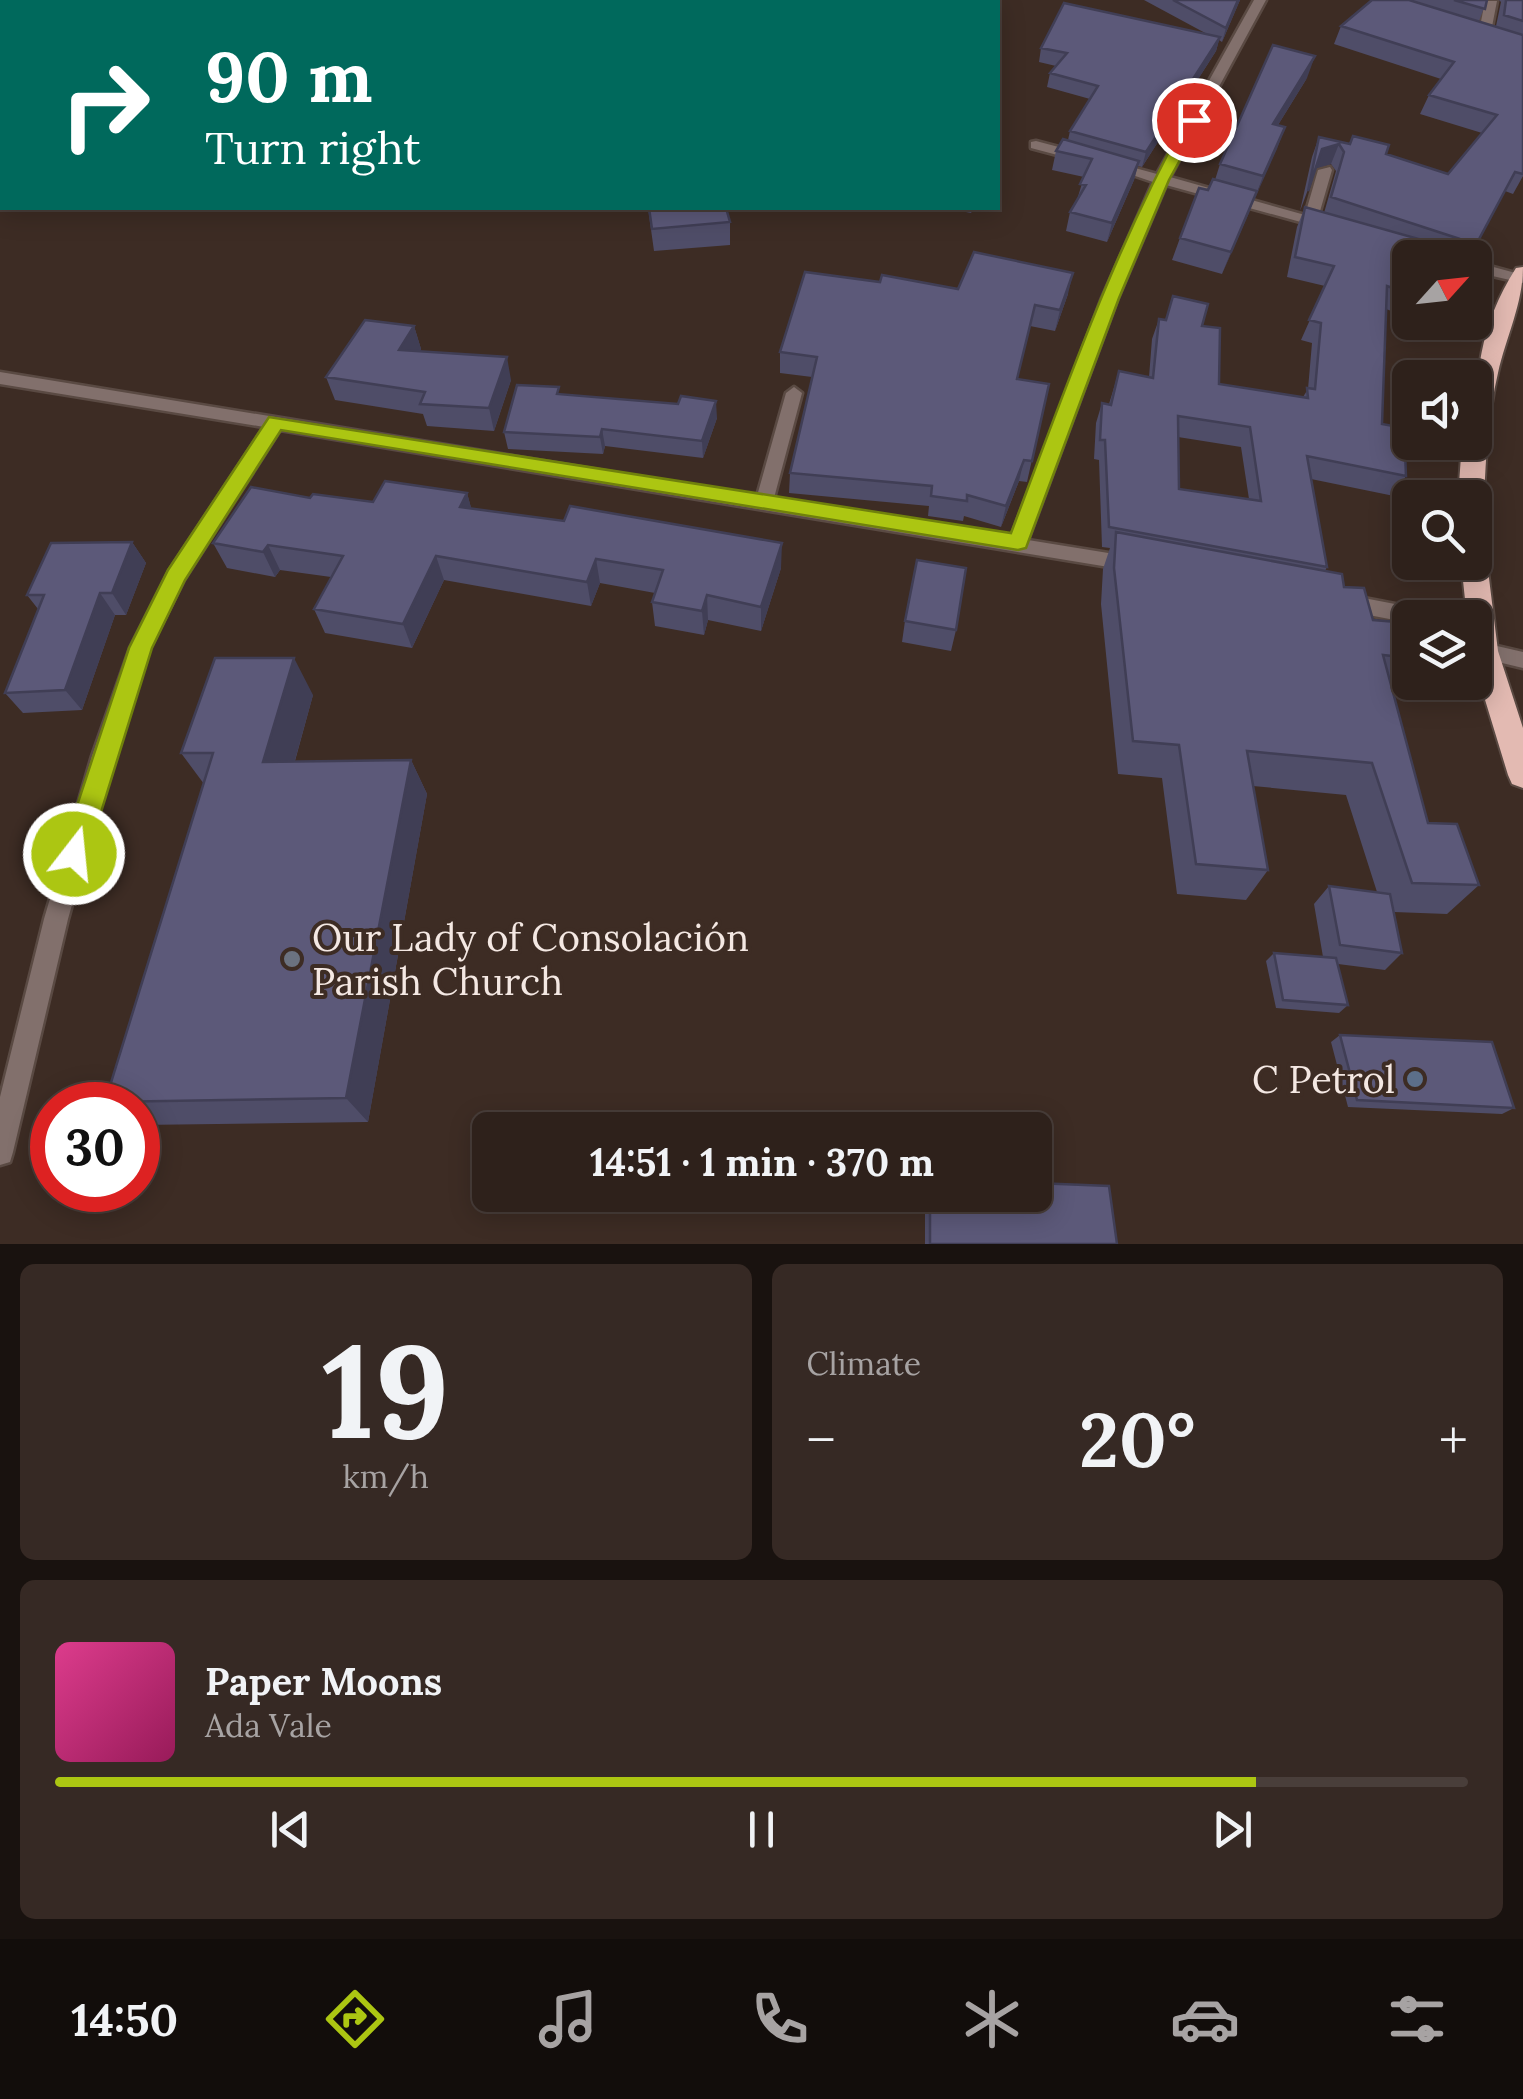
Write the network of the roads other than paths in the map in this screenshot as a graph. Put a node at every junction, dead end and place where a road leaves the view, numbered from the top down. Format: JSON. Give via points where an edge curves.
{"nodes":[{"id":1,"x":1260,"y":0,"type":"edge"},
{"id":2,"x":1492,"y":1,"type":"edge"},
{"id":3,"x":1466,"y":32,"type":"edge"},
{"id":4,"x":1036,"y":144,"type":"dead end"},
{"id":5,"x":1325,"y":170,"type":"edge"},
{"id":6,"x":1161,"y":180,"type":"junction"},
{"id":7,"x":1310,"y":221,"type":"junction"},
{"id":8,"x":1344,"y":230,"type":"edge"},
{"id":9,"x":1492,"y":271,"type":"edge"},
{"id":10,"x":1522,"y":277,"type":"edge"},
{"id":11,"x":1492,"y":362,"type":"edge"},
{"id":12,"x":0,"y":378,"type":"edge"},
{"id":13,"x":794,"y":393,"type":"dead end"},
{"id":14,"x":276,"y":422,"type":"junction"},
{"id":15,"x":764,"y":502,"type":"junction"},
{"id":16,"x":1018,"y":542,"type":"junction"},
{"id":17,"x":1159,"y":569,"type":"edge"},
{"id":18,"x":1330,"y":600,"type":"edge"},
{"id":19,"x":1392,"y":612,"type":"edge"},
{"id":20,"x":1492,"y":642,"type":"edge"},
{"id":21,"x":1523,"y":660,"type":"edge"},
{"id":22,"x":1492,"y":674,"type":"edge"},
{"id":23,"x":1523,"y":775,"type":"edge"},
{"id":24,"x":0,"y":1152,"type":"edge"}],
"edges":[{"from":1,"to":6,"type":"street"},
{"from":2,"to":3,"type":"street","via":[[1490,39]]},
{"from":4,"to":6,"type":"street"},
{"from":5,"to":7,"type":"street"},
{"from":6,"to":7,"type":"street"},
{"from":6,"to":16,"type":"street"},
{"from":7,"to":8,"type":"street"},
{"from":9,"to":10,"type":"street"},
{"from":10,"to":11,"type":"highway"},
{"from":12,"to":14,"type":"street"},
{"from":13,"to":15,"type":"street"},
{"from":14,"to":15,"type":"street"},
{"from":14,"to":24,"type":"street","via":[[176,576],[140,648],[56,919]]},
{"from":15,"to":16,"type":"street"},
{"from":16,"to":17,"type":"street"},
{"from":18,"to":19,"type":"street"},
{"from":20,"to":21,"type":"street"},
{"from":22,"to":23,"type":"highway"}]}
